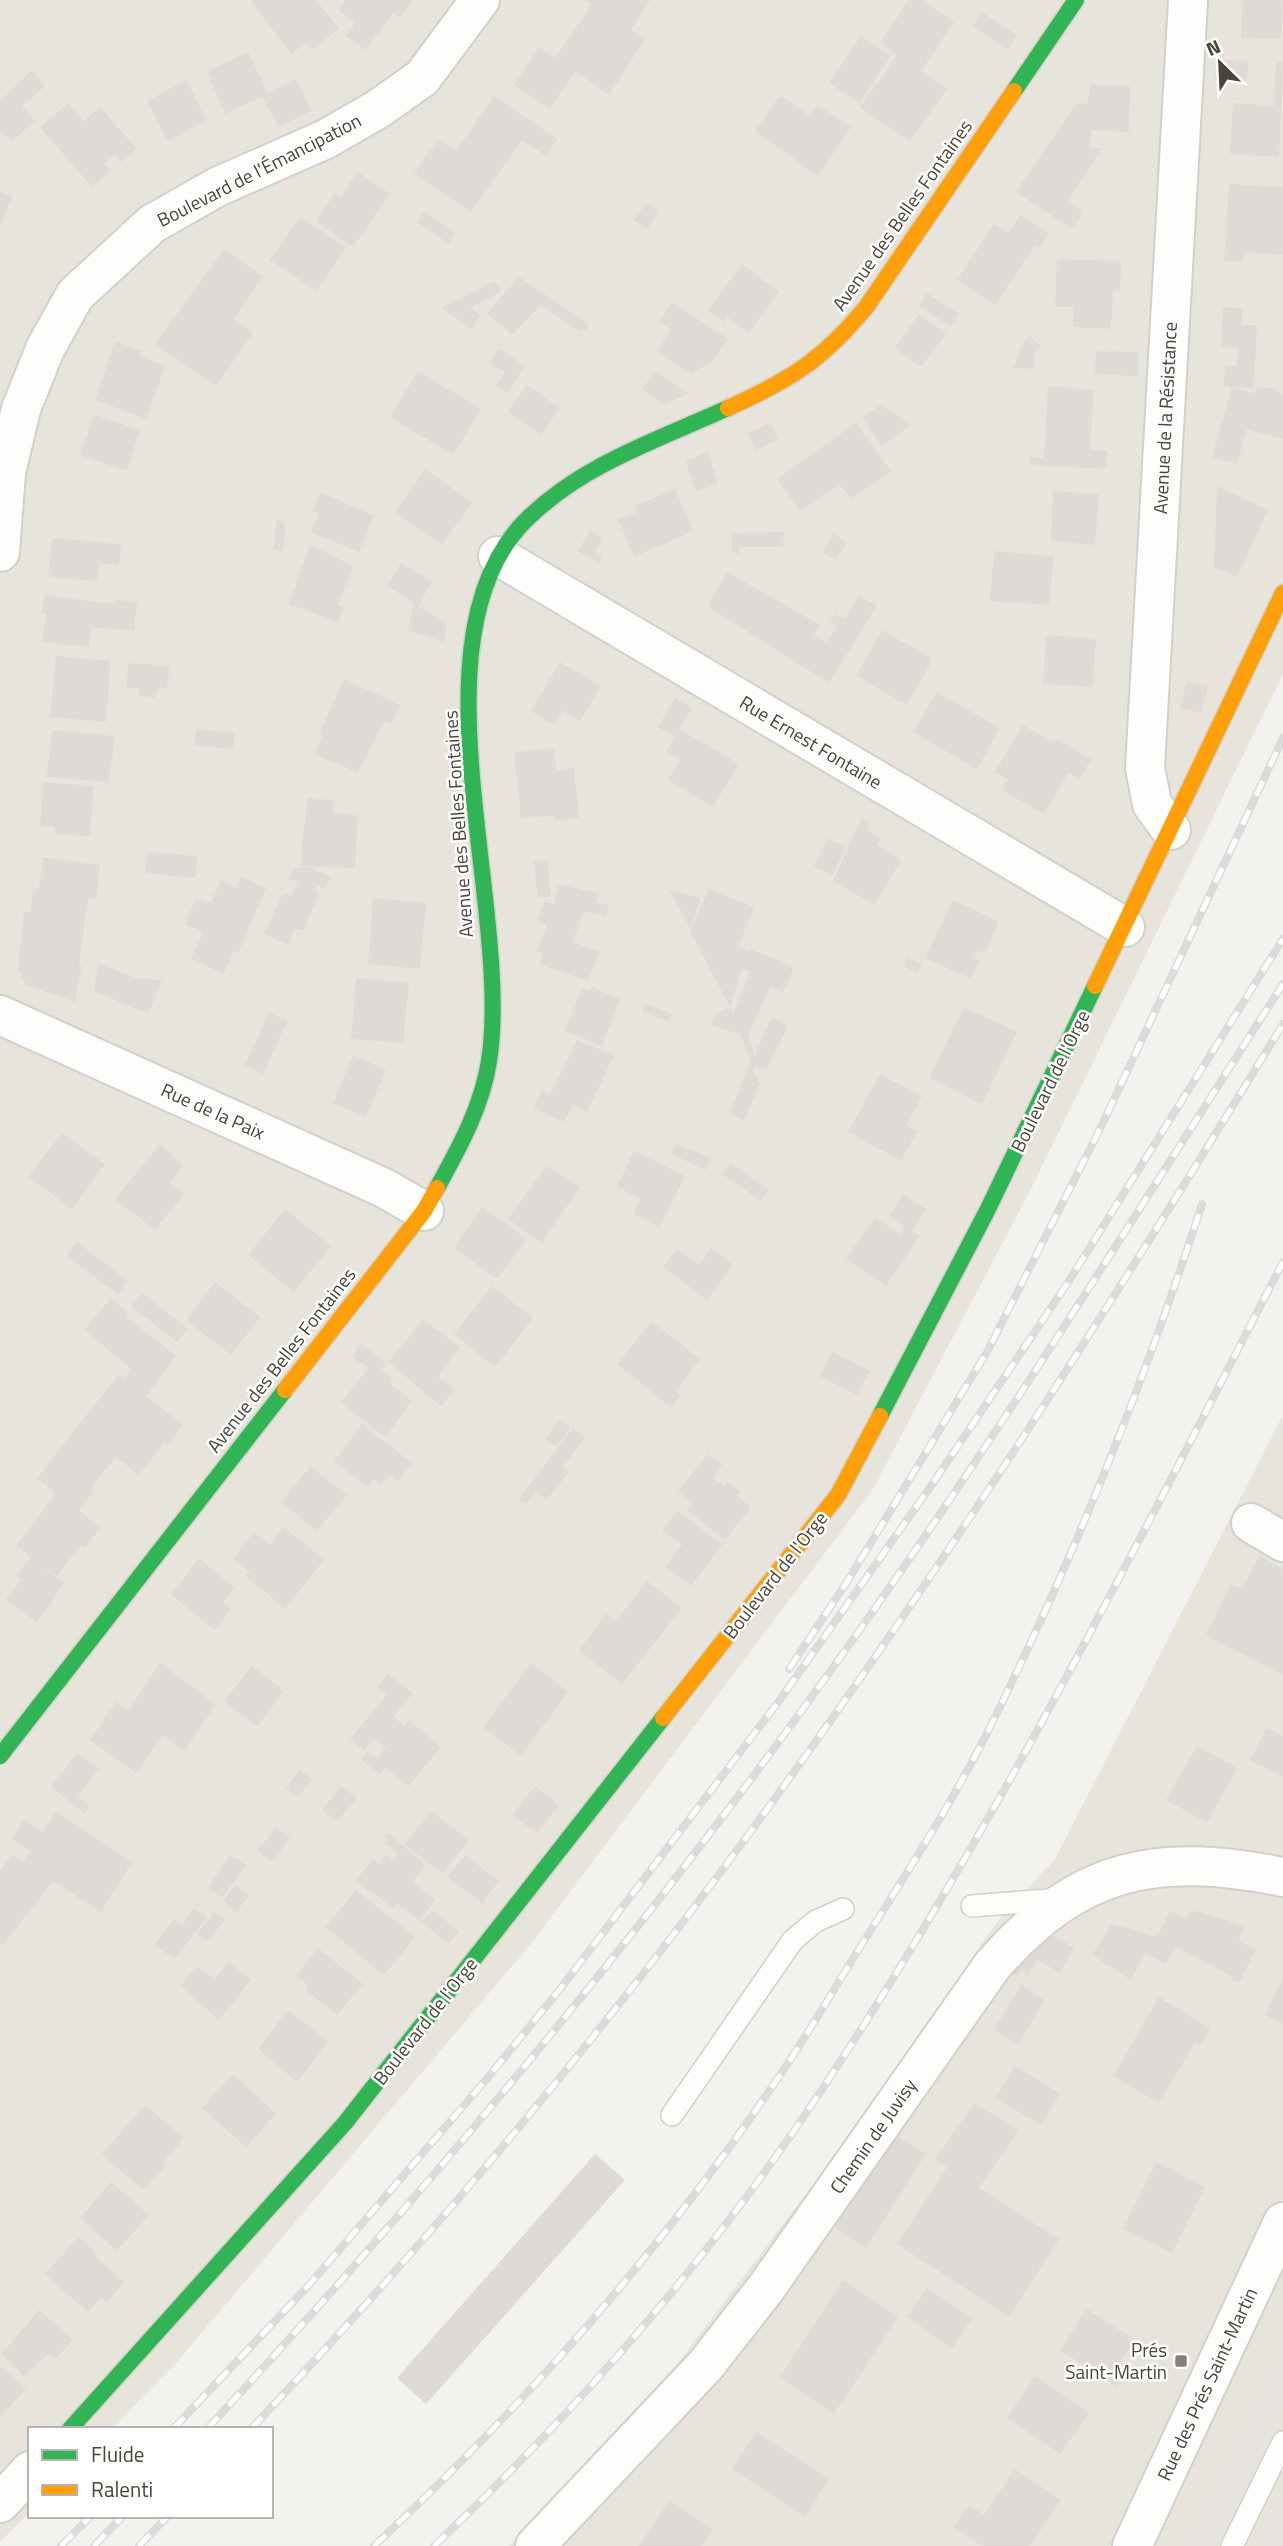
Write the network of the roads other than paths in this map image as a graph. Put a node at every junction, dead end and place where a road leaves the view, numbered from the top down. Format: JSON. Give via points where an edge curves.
{"nodes":[{"id":1,"x":480,"y":0,"type":"edge"},
{"id":2,"x":1076,"y":0,"type":"edge"},
{"id":3,"x":1188,"y":0,"type":"edge"},
{"id":4,"x":0,"y":552,"type":"edge"},
{"id":5,"x":498,"y":556,"type":"junction"},
{"id":6,"x":1283,"y":593,"type":"edge"},
{"id":7,"x":1171,"y":830,"type":"junction"},
{"id":8,"x":1125,"y":927,"type":"junction"},
{"id":9,"x":0,"y":1015,"type":"edge"},
{"id":10,"x":424,"y":1211,"type":"junction"},
{"id":11,"x":0,"y":1756,"type":"edge"},
{"id":12,"x":1283,"y":1877,"type":"edge"},
{"id":13,"x":1065,"y":1899,"type":"junction"},
{"id":14,"x":972,"y":1906,"type":"dead end"},
{"id":15,"x":843,"y":1909,"type":"dead end"},
{"id":16,"x":672,"y":2115,"type":"dead end"},
{"id":17,"x":1283,"y":2222,"type":"edge"},
{"id":18,"x":72,"y":2427,"type":"edge"},
{"id":19,"x":1283,"y":2442,"type":"edge"},
{"id":20,"x":28,"y":2473,"type":"edge"},
{"id":21,"x":0,"y":2503,"type":"edge"},
{"id":22,"x":535,"y":2546,"type":"edge"},
{"id":23,"x":1132,"y":2546,"type":"edge"},
{"id":24,"x":1232,"y":2546,"type":"edge"}],
"edges":[{"from":1,"to":4,"type":"street","name":"Boulevard de l'Émancipation","via":[[422,78],[326,139],[217,187],[152,224],[75,295],[45,349],[21,409],[6,473]]},
{"from":2,"to":5,"type":"street","name":"Avenue des Belles Fontaines","via":[[867,306],[838,340],[806,368],[770,389],[610,461],[564,489],[527,519]]},
{"from":3,"to":7,"type":"street","name":"Avenue de la Résistance","via":[[1145,768],[1152,804]]},
{"from":5,"to":8,"type":"street","name":"Rue Ernest Fontaine"},
{"from":5,"to":10,"type":"street","name":"Avenue des Belles Fontaines","via":[[476,608],[469,714],[492,993],[489,1062],[471,1128]]},
{"from":6,"to":7,"type":"street","name":"Boulevard de l'Orge"},
{"from":7,"to":8,"type":"street","name":"Boulevard de l'Orge"},
{"from":8,"to":18,"type":"street","name":"Boulevard de l'Orge","via":[[987,1211],[838,1495],[345,2123]]},
{"from":9,"to":10,"type":"street","name":"Rue de la Paix","via":[[384,1188]]},
{"from":10,"to":11,"type":"street","name":"Avenue des Belles Fontaines"},
{"from":12,"to":13,"type":"street","name":"Chemin de Juvisy","via":[[1233,1867],[1155,1866],[1104,1879]]},
{"from":13,"to":14,"type":"lane"},
{"from":13,"to":22,"type":"street","name":"Chemin de Juvisy","via":[[1020,1934],[992,1966],[766,2288],[705,2366]]},
{"from":15,"to":16,"type":"lane","via":[[816,1921],[793,1940]]},
{"from":17,"to":23,"type":"street","name":"Rue des Prés Saint-Martin"},
{"from":19,"to":24,"type":"lane"},
{"from":20,"to":21,"type":"street"}]}
